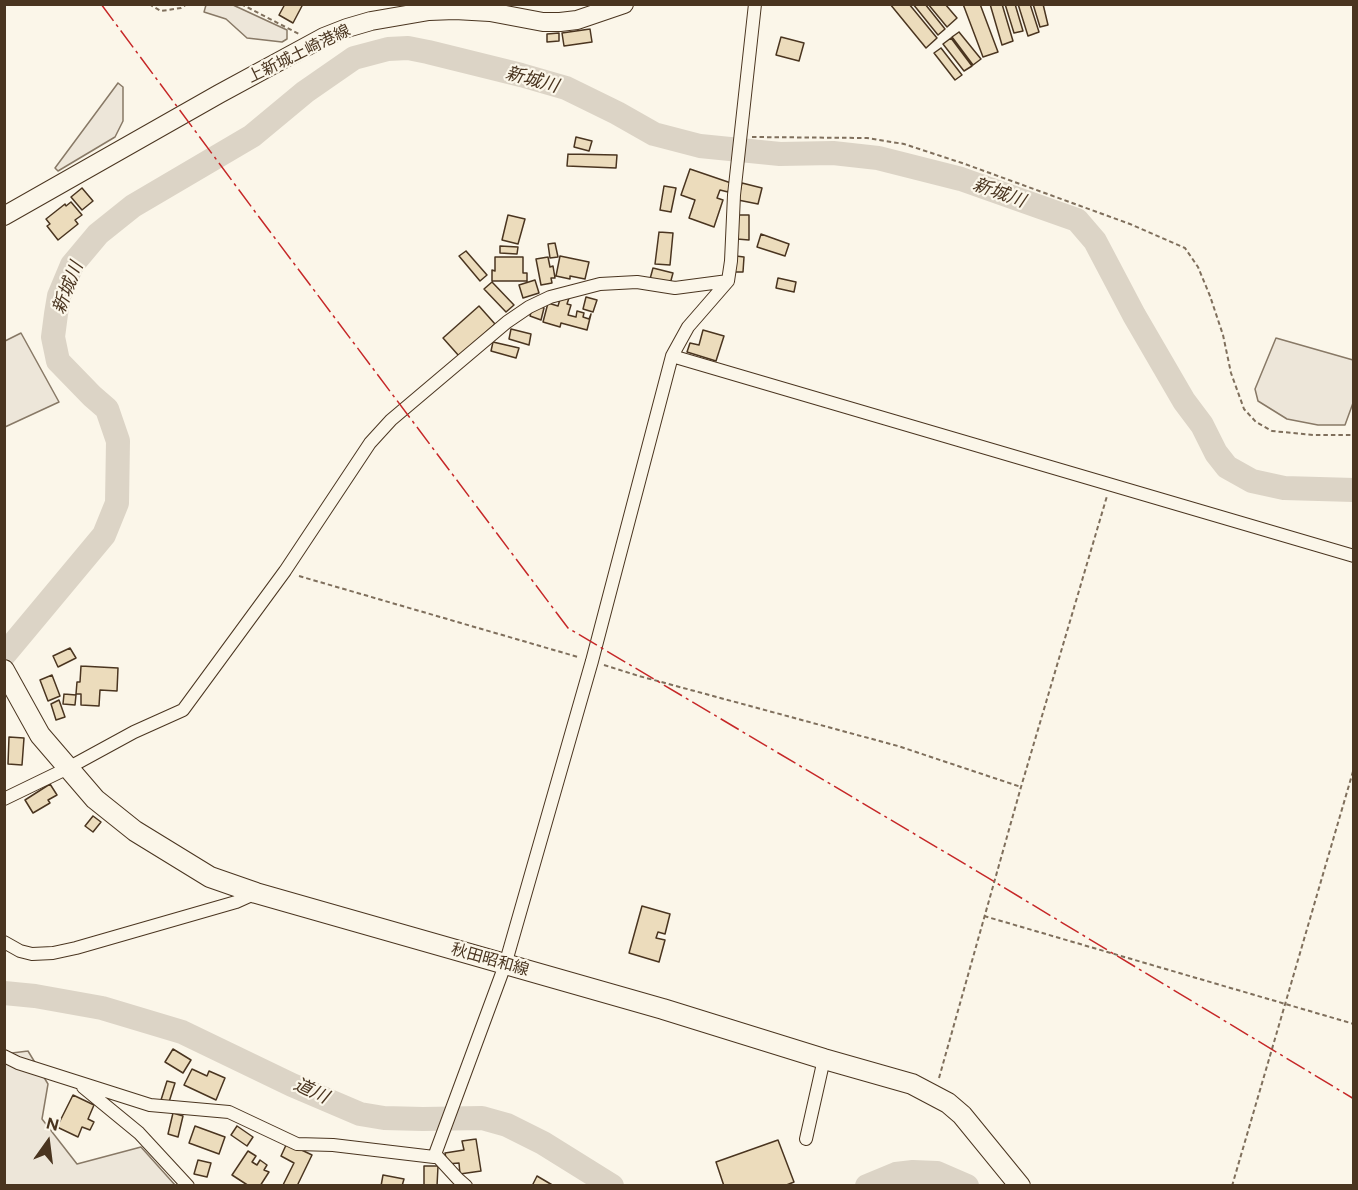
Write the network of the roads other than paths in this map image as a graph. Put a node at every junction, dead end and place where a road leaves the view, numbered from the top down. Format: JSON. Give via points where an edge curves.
{"nodes":[{"id":1,"x":624,"y":4,"type":"edge"},
{"id":2,"x":755,"y":4,"type":"edge"},
{"id":3,"x":4,"y":216,"type":"edge"},
{"id":4,"x":728,"y":281,"type":"junction"},
{"id":5,"x":672,"y":356,"type":"junction"},
{"id":6,"x":1353,"y":556,"type":"edge"},
{"id":7,"x":6,"y":672,"type":"edge"},
{"id":8,"x":68,"y":768,"type":"junction"},
{"id":9,"x":4,"y":799,"type":"edge"},
{"id":10,"x":256,"y":892,"type":"junction"},
{"id":11,"x":4,"y":942,"type":"edge"},
{"id":12,"x":505,"y":964,"type":"junction"},
{"id":13,"x":4,"y":1056,"type":"edge"},
{"id":14,"x":824,"y":1059,"type":"junction"},
{"id":15,"x":77,"y":1083,"type":"junction"},
{"id":16,"x":806,"y":1139,"type":"dead end"},
{"id":17,"x":435,"y":1154,"type":"junction"},
{"id":18,"x":188,"y":1185,"type":"edge"},
{"id":19,"x":466,"y":1185,"type":"edge"},
{"id":20,"x":1020,"y":1185,"type":"edge"}],
"edges":[{"from":1,"to":3,"type":"main road","name":"上新城土崎港線","via":[[560,22],[455,10],[429,11],[347,28],[219,94]]},
{"from":2,"to":4,"type":"street"},
{"from":4,"to":5,"type":"street","via":[[688,327]]},
{"from":4,"to":8,"type":"street","via":[[675,288],[637,282],[600,284],[550,297],[507,322],[391,420],[370,443],[285,571],[183,710]]},
{"from":5,"to":6,"type":"street"},
{"from":5,"to":12,"type":"street","via":[[592,661]]},
{"from":7,"to":8,"type":"main road","name":"秋田昭和線","via":[[40,735]]},
{"from":8,"to":9,"type":"street"},
{"from":8,"to":10,"type":"main road","name":"秋田昭和線","via":[[95,799],[135,831],[210,876]]},
{"from":10,"to":11,"type":"street","via":[[236,902],[53,953],[32,954]]},
{"from":10,"to":12,"type":"main road","name":"秋田昭和線"},
{"from":12,"to":14,"type":"main road","name":"秋田昭和線"},
{"from":12,"to":17,"type":"street"},
{"from":13,"to":15,"type":"street"},
{"from":14,"to":16,"type":"street"},
{"from":14,"to":20,"type":"main road","name":"秋田昭和線","via":[[934,1094],[962,1115]]},
{"from":15,"to":17,"type":"street","via":[[150,1105],[229,1112],[297,1144],[434,1157]]},
{"from":15,"to":18,"type":"street","via":[[139,1133]]},
{"from":17,"to":19,"type":"street"}]}
